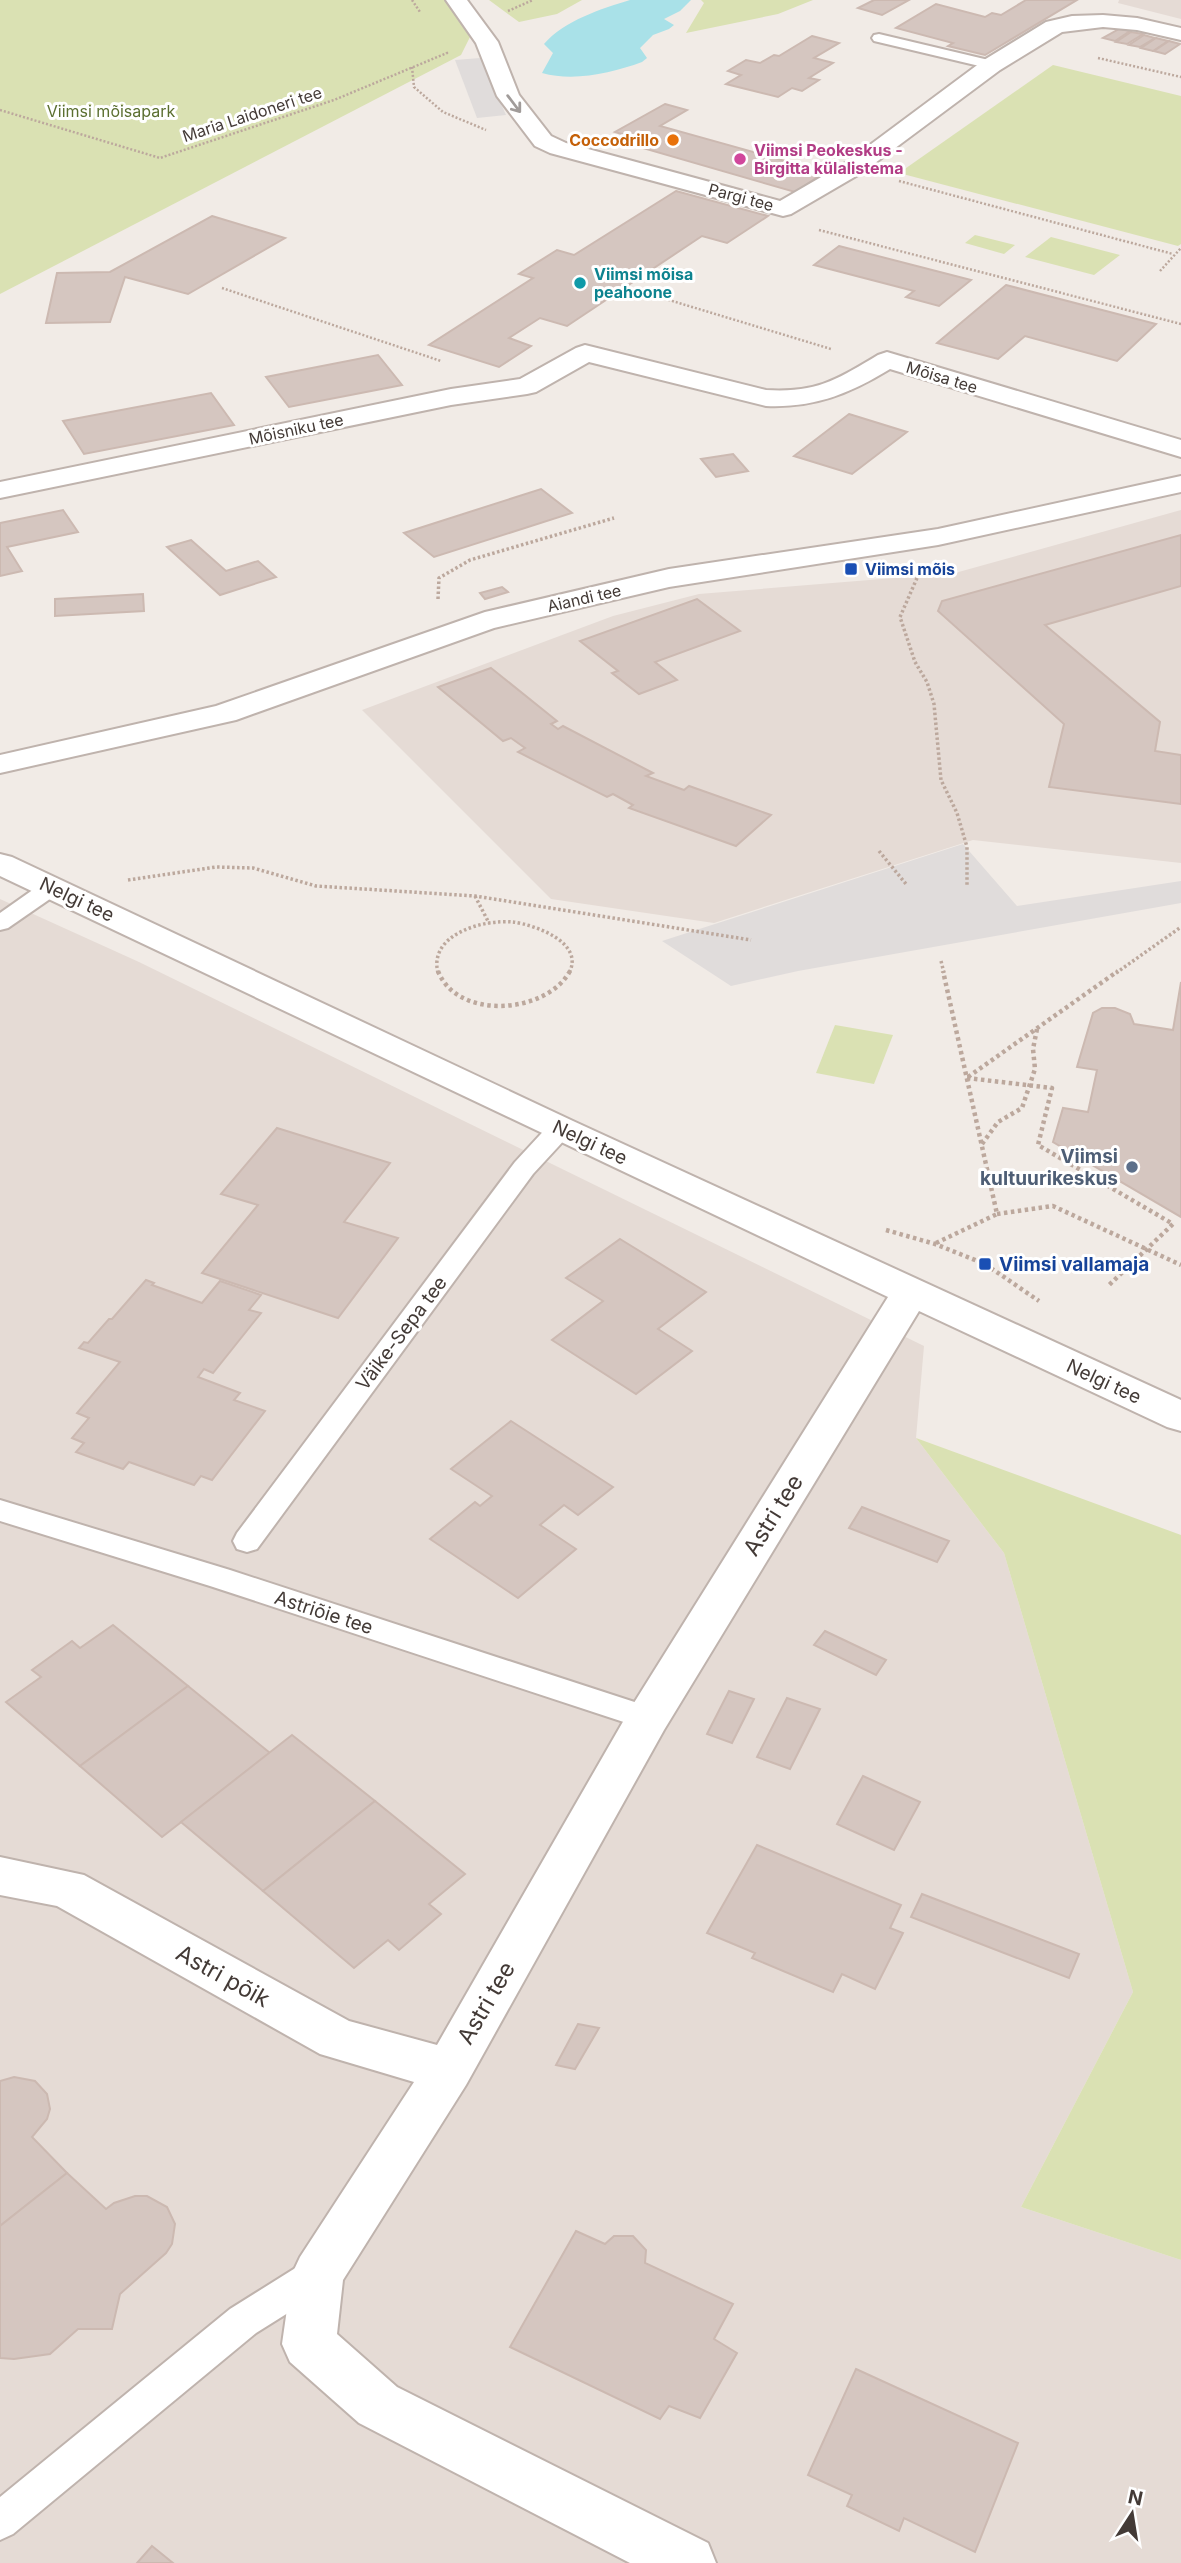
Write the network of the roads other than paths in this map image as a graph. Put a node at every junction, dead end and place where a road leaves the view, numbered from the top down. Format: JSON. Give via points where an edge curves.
{"nodes":[{"id":1,"x":456,"y":0,"type":"edge"},
{"id":2,"x":1181,"y":34,"type":"edge"},
{"id":3,"x":879,"y":38,"type":"dead end"},
{"id":4,"x":992,"y":65,"type":"junction"},
{"id":5,"x":585,"y":354,"type":"joint"},
{"id":6,"x":1181,"y":449,"type":"edge"},
{"id":7,"x":1181,"y":484,"type":"edge"},
{"id":8,"x":0,"y":490,"type":"edge"},
{"id":9,"x":0,"y":764,"type":"edge"},
{"id":10,"x":0,"y":864,"type":"edge"},
{"id":11,"x":52,"y":887,"type":"junction"},
{"id":12,"x":0,"y":923,"type":"edge"},
{"id":13,"x":561,"y":1129,"type":"junction"},
{"id":14,"x":911,"y":1292,"type":"junction"},
{"id":15,"x":1181,"y":1417,"type":"edge"},
{"id":16,"x":0,"y":1510,"type":"edge"},
{"id":17,"x":247,"y":1541,"type":"dead end"},
{"id":18,"x":648,"y":1718,"type":"junction"},
{"id":19,"x":0,"y":1876,"type":"edge"},
{"id":20,"x":449,"y":2070,"type":"junction"},
{"id":21,"x":318,"y":2274,"type":"junction"},
{"id":22,"x":0,"y":2521,"type":"edge"},
{"id":23,"x":688,"y":2563,"type":"edge"}],
"edges":[{"from":1,"to":4,"type":"street","name":"Pargi tee","one_way":true,"via":[[487,42],[508,96],[543,141],[783,209],[855,167]]},
{"from":2,"to":4,"type":"street","name":"Pargi tee","via":[[1137,24],[1072,22],[1054,27]]},
{"from":3,"to":4,"type":"lane"},
{"from":5,"to":6,"type":"street","name":"Mõisa tee","via":[[791,400],[825,395],[887,360]]},
{"from":5,"to":8,"type":"street","name":"Mõisniku tee","via":[[527,386],[451,397]]},
{"from":7,"to":9,"type":"street","name":"Aiandi tee","via":[[938,537],[669,578],[485,621],[225,713]]},
{"from":10,"to":11,"type":"street","name":"Nelgi tee"},
{"from":11,"to":12,"type":"lane"},
{"from":11,"to":13,"type":"street","name":"Nelgi tee"},
{"from":13,"to":14,"type":"street","name":"Nelgi tee"},
{"from":13,"to":17,"type":"lane","name":"Väike-Sepa tee","via":[[524,1168]]},
{"from":14,"to":15,"type":"street","name":"Nelgi tee"},
{"from":14,"to":18,"type":"street","name":"Astri tee"},
{"from":16,"to":18,"type":"lane","name":"Astriõie tee"},
{"from":18,"to":20,"type":"street","name":"Astri tee"},
{"from":19,"to":20,"type":"street","name":"Astri põik","via":[[67,1889],[337,2039]]},
{"from":20,"to":21,"type":"street","name":"Astri tee"},
{"from":21,"to":22,"type":"lane","via":[[243,2321]]},
{"from":21,"to":23,"type":"street","name":"Astri tee","via":[[309,2344],[378,2405]]}]}
